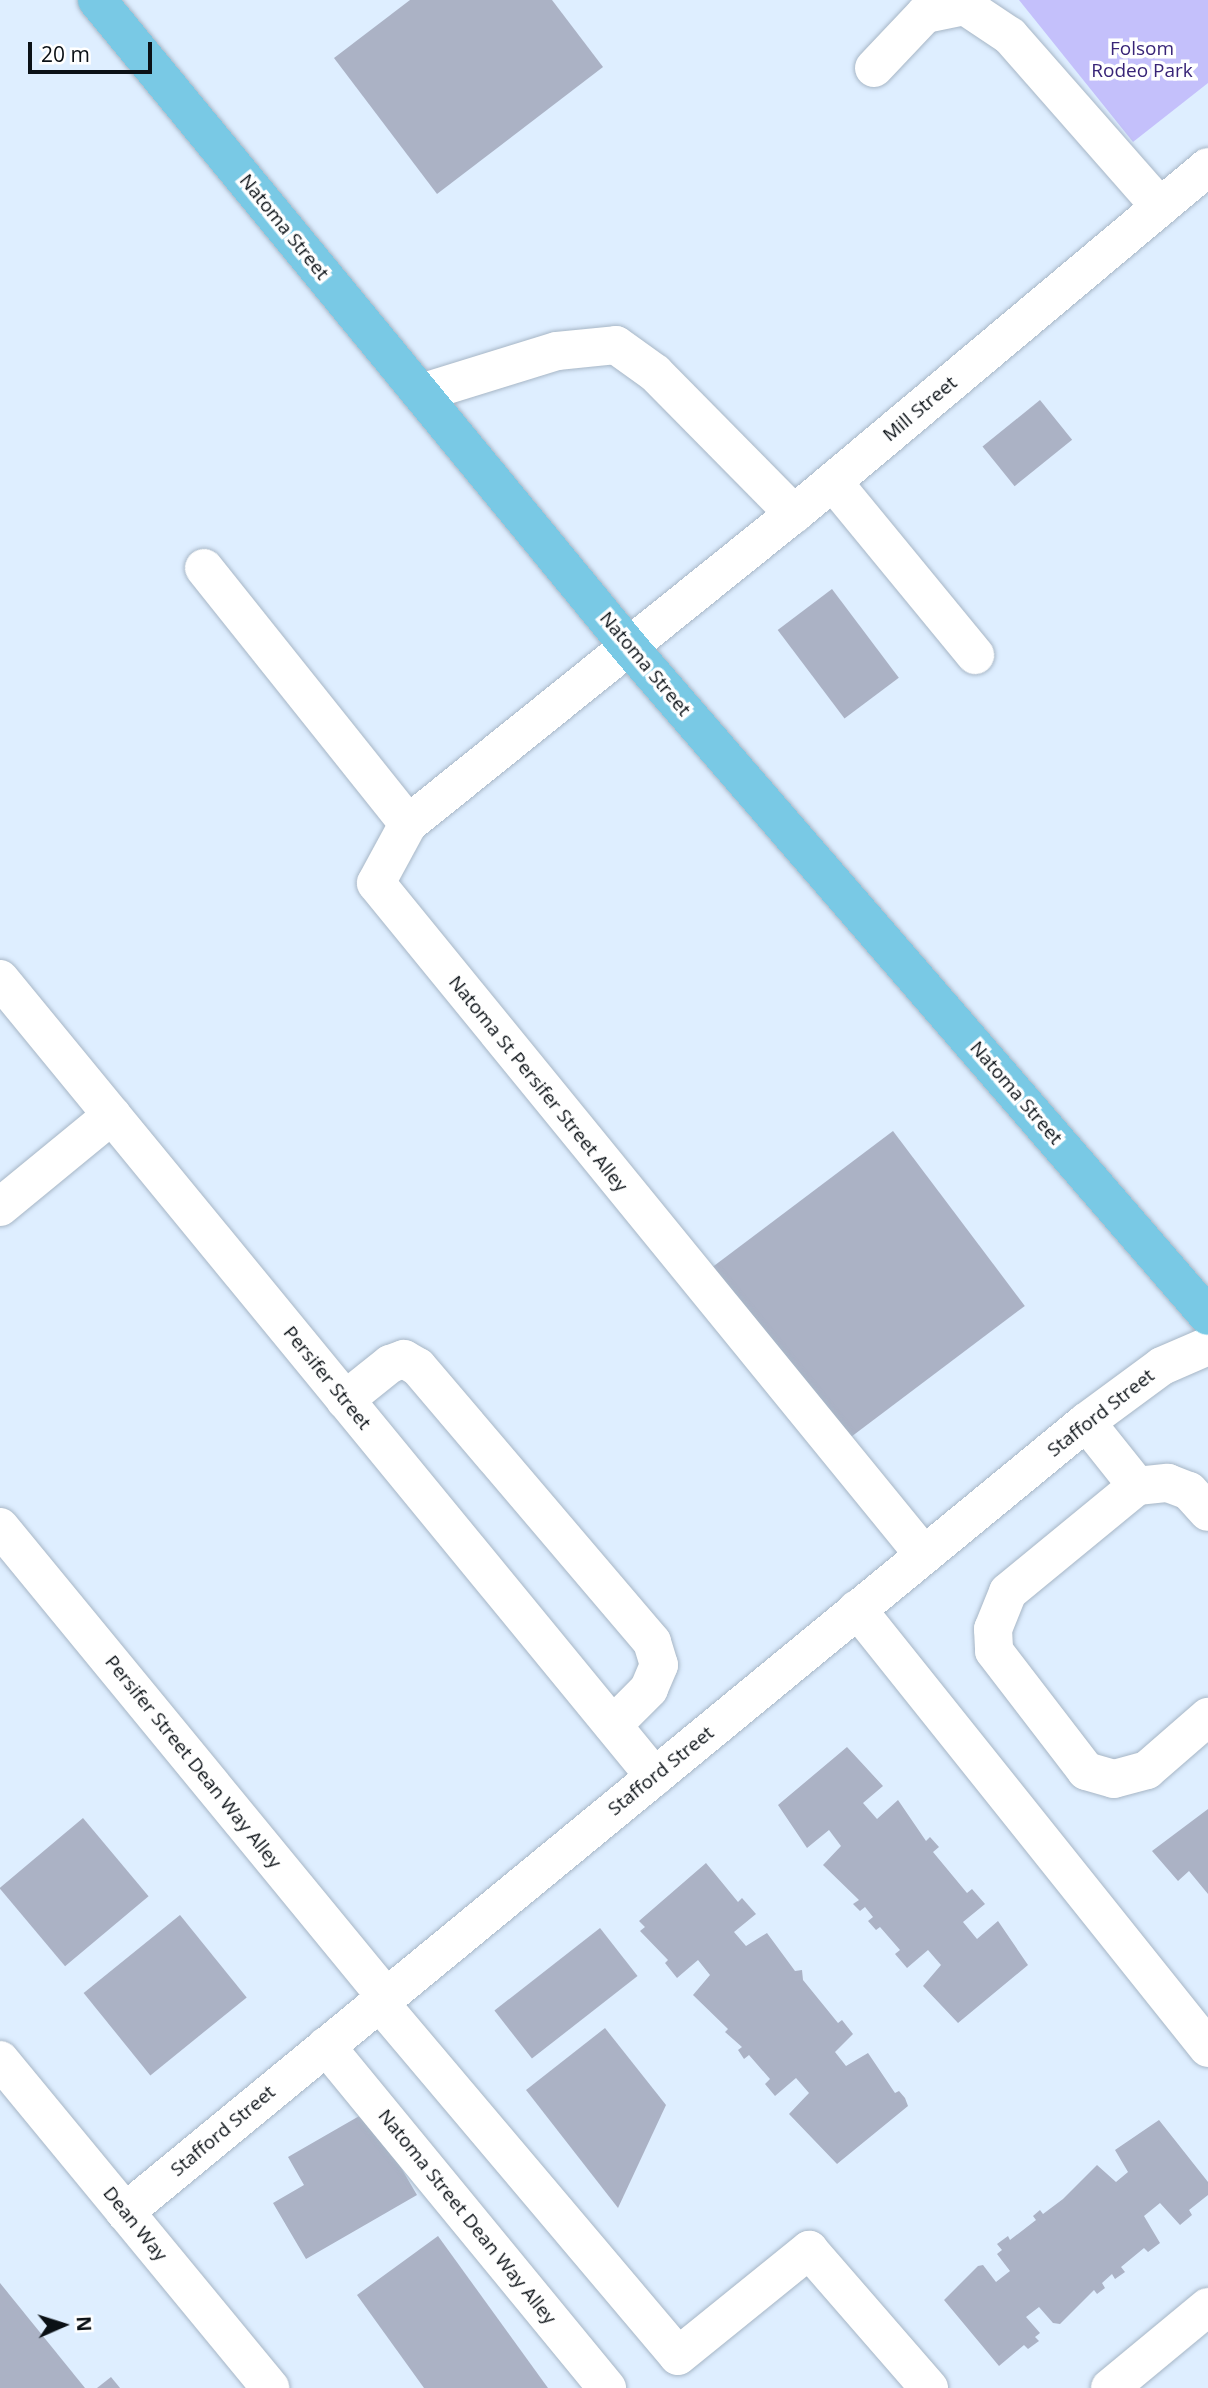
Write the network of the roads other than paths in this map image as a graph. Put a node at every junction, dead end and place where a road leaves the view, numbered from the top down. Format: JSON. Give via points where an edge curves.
{"nodes":[{"id":1,"x":97,"y":0,"type":"edge"},
{"id":2,"x":874,"y":68,"type":"dead end"},
{"id":3,"x":1203,"y":180,"type":"edge"},
{"id":4,"x":1160,"y":207,"type":"junction"},
{"id":5,"x":421,"y":393,"type":"junction"},
{"id":6,"x":833,"y":482,"type":"junction"},
{"id":7,"x":794,"y":514,"type":"junction"},
{"id":8,"x":204,"y":568,"type":"dead end"},
{"id":9,"x":630,"y":648,"type":"junction"},
{"id":10,"x":975,"y":655,"type":"dead end"},
{"id":11,"x":408,"y":824,"type":"junction"},
{"id":12,"x":0,"y":979,"type":"edge"},
{"id":13,"x":112,"y":1115,"type":"junction"},
{"id":14,"x":0,"y":1207,"type":"edge"},
{"id":15,"x":1208,"y":1315,"type":"edge"},
{"id":16,"x":1208,"y":1346,"type":"edge"},
{"id":17,"x":345,"y":1400,"type":"junction"},
{"id":18,"x":1086,"y":1422,"type":"junction"},
{"id":19,"x":1137,"y":1486,"type":"junction"},
{"id":20,"x":1207,"y":1508,"type":"edge"},
{"id":21,"x":0,"y":1527,"type":"edge"},
{"id":22,"x":924,"y":1555,"type":"junction"},
{"id":23,"x":858,"y":1609,"type":"junction"},
{"id":24,"x":1208,"y":1717,"type":"edge"},
{"id":25,"x":612,"y":1726,"type":"junction"},
{"id":26,"x":655,"y":1777,"type":"junction"},
{"id":27,"x":383,"y":1999,"type":"junction"},
{"id":28,"x":326,"y":2046,"type":"junction"},
{"id":29,"x":1208,"y":2048,"type":"edge"},
{"id":30,"x":0,"y":2060,"type":"edge"},
{"id":31,"x":125,"y":2212,"type":"junction"},
{"id":32,"x":1208,"y":2307,"type":"edge"},
{"id":33,"x":270,"y":2388,"type":"edge"},
{"id":34,"x":607,"y":2388,"type":"edge"},
{"id":35,"x":929,"y":2388,"type":"edge"},
{"id":36,"x":1110,"y":2388,"type":"edge"}],
"edges":[{"from":1,"to":5,"type":"main road","name":"Natoma Street"},
{"from":2,"to":4,"type":"street","via":[[925,14],[965,6],[1010,36]]},
{"from":3,"to":4,"type":"street","name":"Mill Street"},
{"from":4,"to":6,"type":"street","name":"Mill Street"},
{"from":5,"to":7,"type":"street","via":[[557,351],[616,345],[655,373]]},
{"from":5,"to":9,"type":"main road","name":"Natoma Street"},
{"from":6,"to":7,"type":"street","name":"Mill Street"},
{"from":6,"to":10,"type":"street"},
{"from":7,"to":9,"type":"street","name":"Mill Street"},
{"from":8,"to":11,"type":"street"},
{"from":9,"to":11,"type":"street","name":"Natoma St Persifer Street Alley"},
{"from":9,"to":15,"type":"main road","name":"Natoma Street"},
{"from":11,"to":22,"type":"street","name":"Natoma St Persifer Street Alley","via":[[376,883]]},
{"from":12,"to":13,"type":"street","name":"Persifer Street"},
{"from":13,"to":14,"type":"street"},
{"from":13,"to":17,"type":"street","name":"Persifer Street"},
{"from":16,"to":18,"type":"street","name":"Stafford Street","via":[[1162,1366]]},
{"from":17,"to":25,"type":"street","name":"Persifer Street"},
{"from":17,"to":25,"type":"street","via":[[390,1364],[404,1359],[418,1367],[652,1642],[659,1665],[649,1689]]},
{"from":18,"to":19,"type":"street"},
{"from":18,"to":22,"type":"street","name":"Stafford Street"},
{"from":19,"to":20,"type":"street","via":[[1168,1483],[1189,1491]]},
{"from":19,"to":24,"type":"street","via":[[1008,1592],[993,1629],[994,1651],[1086,1771],[1114,1779],[1147,1770]]},
{"from":21,"to":27,"type":"street","name":"Persifer Street Dean Way Alley"},
{"from":22,"to":23,"type":"street","name":"Stafford Street"},
{"from":23,"to":26,"type":"street","name":"Stafford Street"},
{"from":23,"to":29,"type":"street"},
{"from":25,"to":26,"type":"street","name":"Persifer Street"},
{"from":26,"to":27,"type":"street","name":"Stafford Street"},
{"from":27,"to":28,"type":"street","name":"Stafford Street"},
{"from":27,"to":35,"type":"street","name":"Persifer Street Dean Way Alley","via":[[678,2356],[808,2250]]},
{"from":28,"to":31,"type":"street","name":"Stafford Street"},
{"from":28,"to":34,"type":"street","name":"Natoma Street Dean Way Alley"},
{"from":30,"to":31,"type":"street","name":"Dean Way"},
{"from":31,"to":33,"type":"street","name":"Dean Way"},
{"from":32,"to":36,"type":"street"}]}
